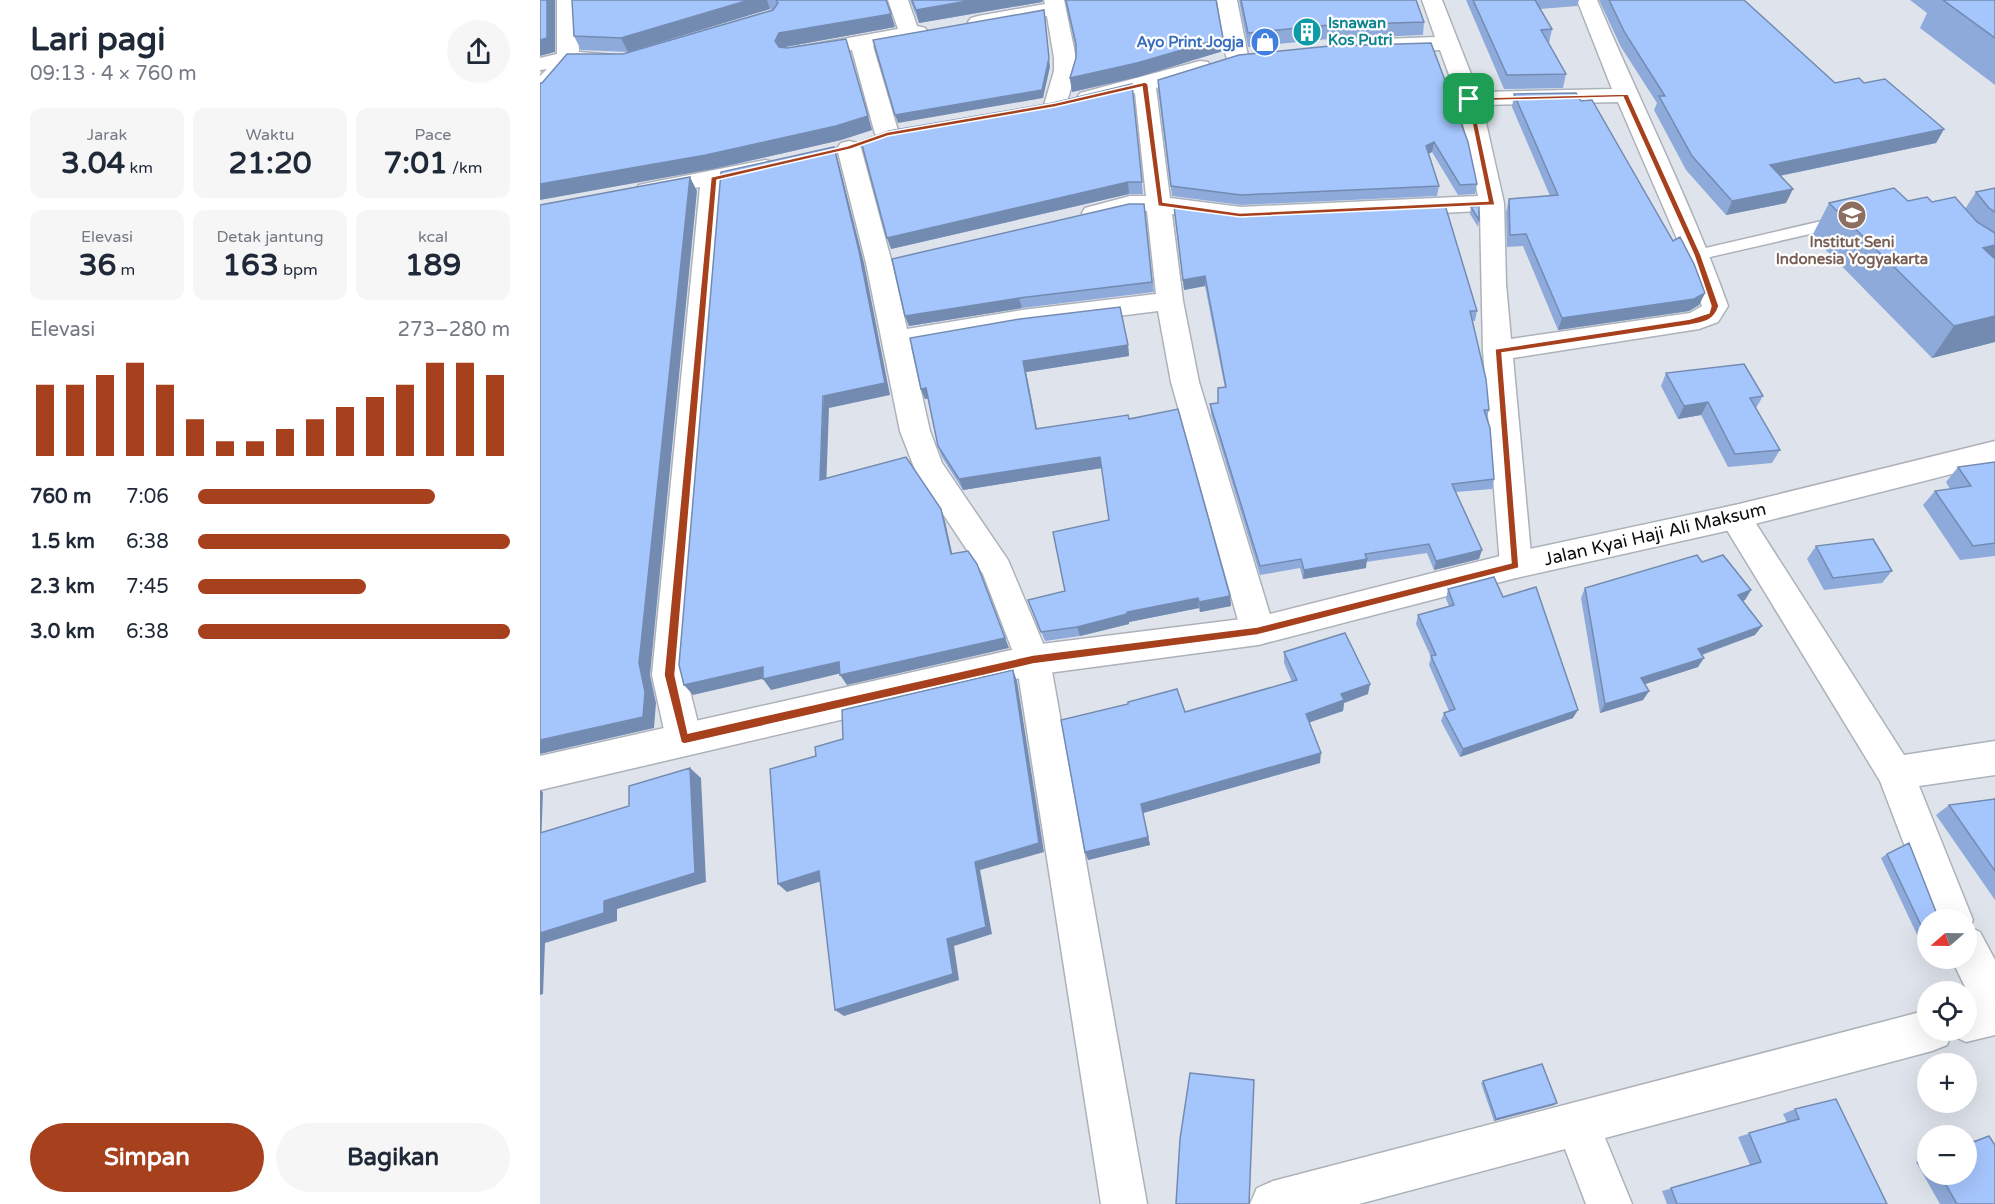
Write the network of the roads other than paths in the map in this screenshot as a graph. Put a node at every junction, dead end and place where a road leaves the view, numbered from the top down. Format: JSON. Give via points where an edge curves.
{"nodes":[{"id":1,"x":567,"y":0,"type":"edge"},
{"id":2,"x":898,"y":0,"type":"edge"},
{"id":3,"x":1227,"y":0,"type":"edge"},
{"id":4,"x":1432,"y":0,"type":"edge"},
{"id":5,"x":1587,"y":0,"type":"edge"},
{"id":6,"x":1055,"y":4,"type":"edge"},
{"id":7,"x":955,"y":26,"type":"edge"},
{"id":8,"x":933,"y":30,"type":"edge"},
{"id":9,"x":910,"y":34,"type":"junction"},
{"id":10,"x":861,"y":43,"type":"junction"},
{"id":11,"x":1449,"y":43,"type":"junction"},
{"id":12,"x":1362,"y":46,"type":"edge"},
{"id":13,"x":793,"y":54,"type":"edge"},
{"id":14,"x":568,"y":58,"type":"junction"},
{"id":15,"x":628,"y":60,"type":"edge"},
{"id":16,"x":540,"y":64,"type":"edge"},
{"id":17,"x":1145,"y":84,"type":"junction"},
{"id":18,"x":540,"y":90,"type":"edge"},
{"id":19,"x":1626,"y":95,"type":"junction"},
{"id":20,"x":1469,"y":99,"type":"junction"},
{"id":21,"x":909,"y":130,"type":"edge"},
{"id":22,"x":887,"y":134,"type":"junction"},
{"id":23,"x":781,"y":163,"type":"edge"},
{"id":24,"x":713,"y":178,"type":"junction"},
{"id":25,"x":632,"y":193,"type":"edge"},
{"id":26,"x":1492,"y":203,"type":"junction"},
{"id":27,"x":1160,"y":204,"type":"junction"},
{"id":28,"x":1073,"y":218,"type":"edge"},
{"id":29,"x":1855,"y":218,"type":"edge"},
{"id":30,"x":1697,"y":255,"type":"junction"},
{"id":31,"x":1170,"y":301,"type":"junction"},
{"id":32,"x":895,"y":340,"type":"junction"},
{"id":33,"x":1497,"y":351,"type":"junction"},
{"id":34,"x":1995,"y":452,"type":"edge"},
{"id":35,"x":1735,"y":518,"type":"junction"},
{"id":36,"x":1516,"y":565,"type":"junction"},
{"id":37,"x":1257,"y":631,"type":"junction"},
{"id":38,"x":1033,"y":660,"type":"junction"},
{"id":39,"x":684,"y":739,"type":"junction"},
{"id":40,"x":1995,"y":758,"type":"edge"},
{"id":41,"x":540,"y":773,"type":"edge"},
{"id":42,"x":1895,"y":773,"type":"junction"},
{"id":43,"x":1949,"y":909,"type":"edge"},
{"id":44,"x":1977,"y":968,"type":"edge"},
{"id":45,"x":1995,"y":1003,"type":"edge"},
{"id":46,"x":1995,"y":1014,"type":"edge"},
{"id":47,"x":1977,"y":1019,"type":"edge"},
{"id":48,"x":1917,"y":1034,"type":"edge"},
{"id":49,"x":1577,"y":1122,"type":"junction"},
{"id":50,"x":1295,"y":1201,"type":"edge"},
{"id":51,"x":1124,"y":1204,"type":"edge"},
{"id":52,"x":1609,"y":1204,"type":"edge"}],
"edges":[{"from":1,"to":14,"type":"street"},
{"from":2,"to":9,"type":"street"},
{"from":3,"to":17,"type":"street","via":[[1248,55]]},
{"from":4,"to":11,"type":"street"},
{"from":5,"to":19,"type":"street"},
{"from":6,"to":7,"type":"street"},
{"from":6,"to":17,"type":"street","via":[[1065,71],[1044,107]]},
{"from":8,"to":9,"type":"street"},
{"from":9,"to":10,"type":"street"},
{"from":10,"to":13,"type":"street"},
{"from":10,"to":22,"type":"street"},
{"from":11,"to":12,"type":"street"},
{"from":11,"to":20,"type":"street"},
{"from":14,"to":15,"type":"street"},
{"from":14,"to":16,"type":"street"},
{"from":14,"to":18,"type":"street"},
{"from":17,"to":27,"type":"street"},
{"from":19,"to":20,"type":"street"},
{"from":19,"to":30,"type":"street"},
{"from":20,"to":26,"type":"street"},
{"from":21,"to":22,"type":"street"},
{"from":22,"to":32,"type":"street","via":[[838,150],[890,260]]},
{"from":23,"to":24,"type":"street"},
{"from":24,"to":25,"type":"street"},
{"from":24,"to":39,"type":"street","via":[[669,675]]},
{"from":26,"to":27,"type":"street","via":[[1240,215]]},
{"from":26,"to":33,"type":"street"},
{"from":27,"to":28,"type":"street","via":[[1130,204]]},
{"from":27,"to":31,"type":"street"},
{"from":29,"to":30,"type":"lane"},
{"from":30,"to":33,"type":"street","via":[[1715,306],[1706,319]]},
{"from":31,"to":32,"type":"street","via":[[1033,317]]},
{"from":31,"to":37,"type":"street","via":[[1185,382]]},
{"from":32,"to":38,"type":"street","via":[[915,431],[928,467],[997,569]]},
{"from":33,"to":36,"type":"street"},
{"from":34,"to":35,"type":"street","name":"Jalan Kyai Haji Ali Maksum"},
{"from":35,"to":36,"type":"street","name":"Jalan Kyai Haji Ali Maksum"},
{"from":35,"to":42,"type":"street"},
{"from":36,"to":37,"type":"street","name":"Jalan Kyai Haji Ali Maksum"},
{"from":37,"to":38,"type":"street","name":"Jalan Kyai Haji Ali Maksum"},
{"from":38,"to":39,"type":"street","name":"Jalan Kyai Haji Ali Maksum"},
{"from":38,"to":51,"type":"street"},
{"from":39,"to":41,"type":"street","name":"Jalan Kyai Haji Ali Maksum"},
{"from":40,"to":42,"type":"street"},
{"from":42,"to":43,"type":"street"},
{"from":44,"to":45,"type":"street"},
{"from":46,"to":47,"type":"street"},
{"from":48,"to":49,"type":"street"},
{"from":49,"to":50,"type":"street"},
{"from":49,"to":52,"type":"street"}]}
